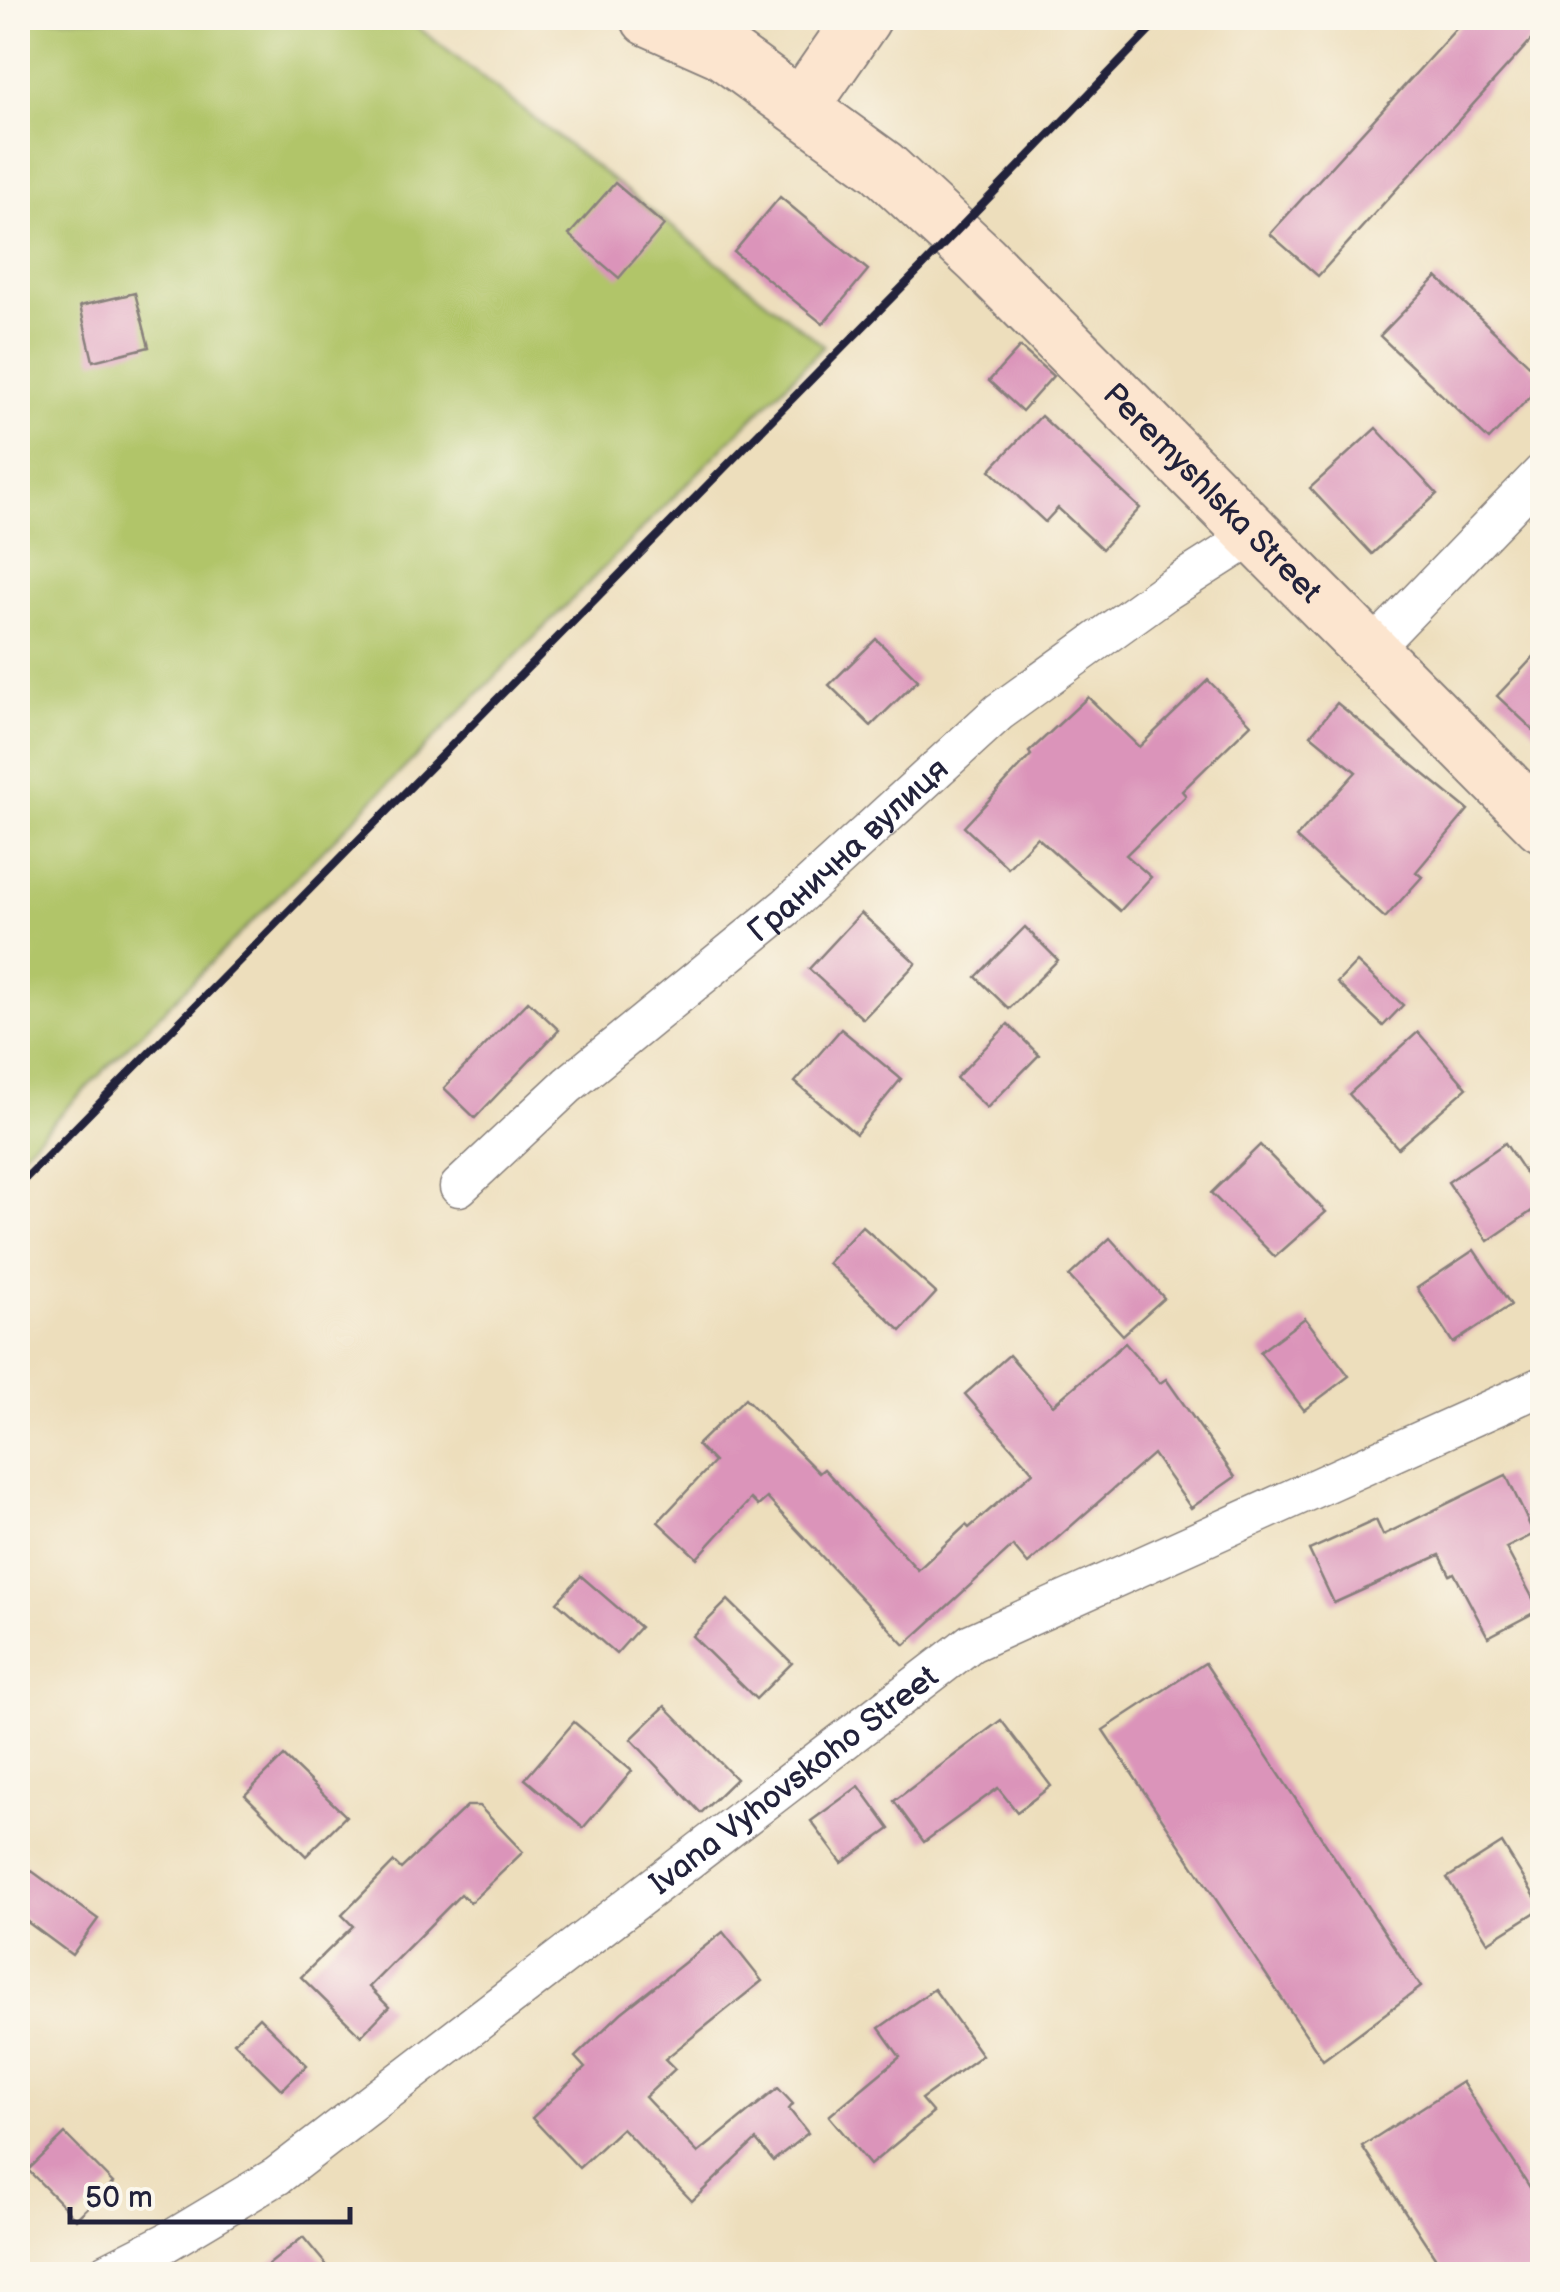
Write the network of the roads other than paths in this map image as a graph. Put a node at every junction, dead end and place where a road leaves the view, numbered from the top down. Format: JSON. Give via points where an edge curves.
{"nodes":[{"id":1,"x":649,"y":18,"type":"edge"},
{"id":2,"x":863,"y":18,"type":"edge"},
{"id":3,"x":802,"y":106,"type":"junction"},
{"id":4,"x":1542,"y":473,"type":"edge"},
{"id":5,"x":1256,"y":534,"type":"junction"},
{"id":6,"x":1372,"y":650,"type":"junction"},
{"id":7,"x":1542,"y":824,"type":"edge"},
{"id":8,"x":459,"y":1187,"type":"dead end"},
{"id":9,"x":1542,"y":1386,"type":"edge"},
{"id":10,"x":104,"y":2274,"type":"edge"}],
"edges":[{"from":1,"to":3,"type":"main road","name":"Peremyshlska Street","via":[[721,50]]},
{"from":2,"to":3,"type":"main road"},
{"from":3,"to":5,"type":"main road","name":"Peremyshlska Street","via":[[882,166],[981,259]]},
{"from":4,"to":6,"type":"street"},
{"from":5,"to":6,"type":"main road","name":"Peremyshlska Street"},
{"from":5,"to":8,"type":"street","name":"Гранична вулиця","via":[[1000,712],[786,907],[568,1085]]},
{"from":6,"to":7,"type":"main road","name":"Peremyshlska Street"},
{"from":9,"to":10,"type":"street","name":"Ivana Vyhovskoho Street","via":[[972,1643],[277,2176]]}]}
